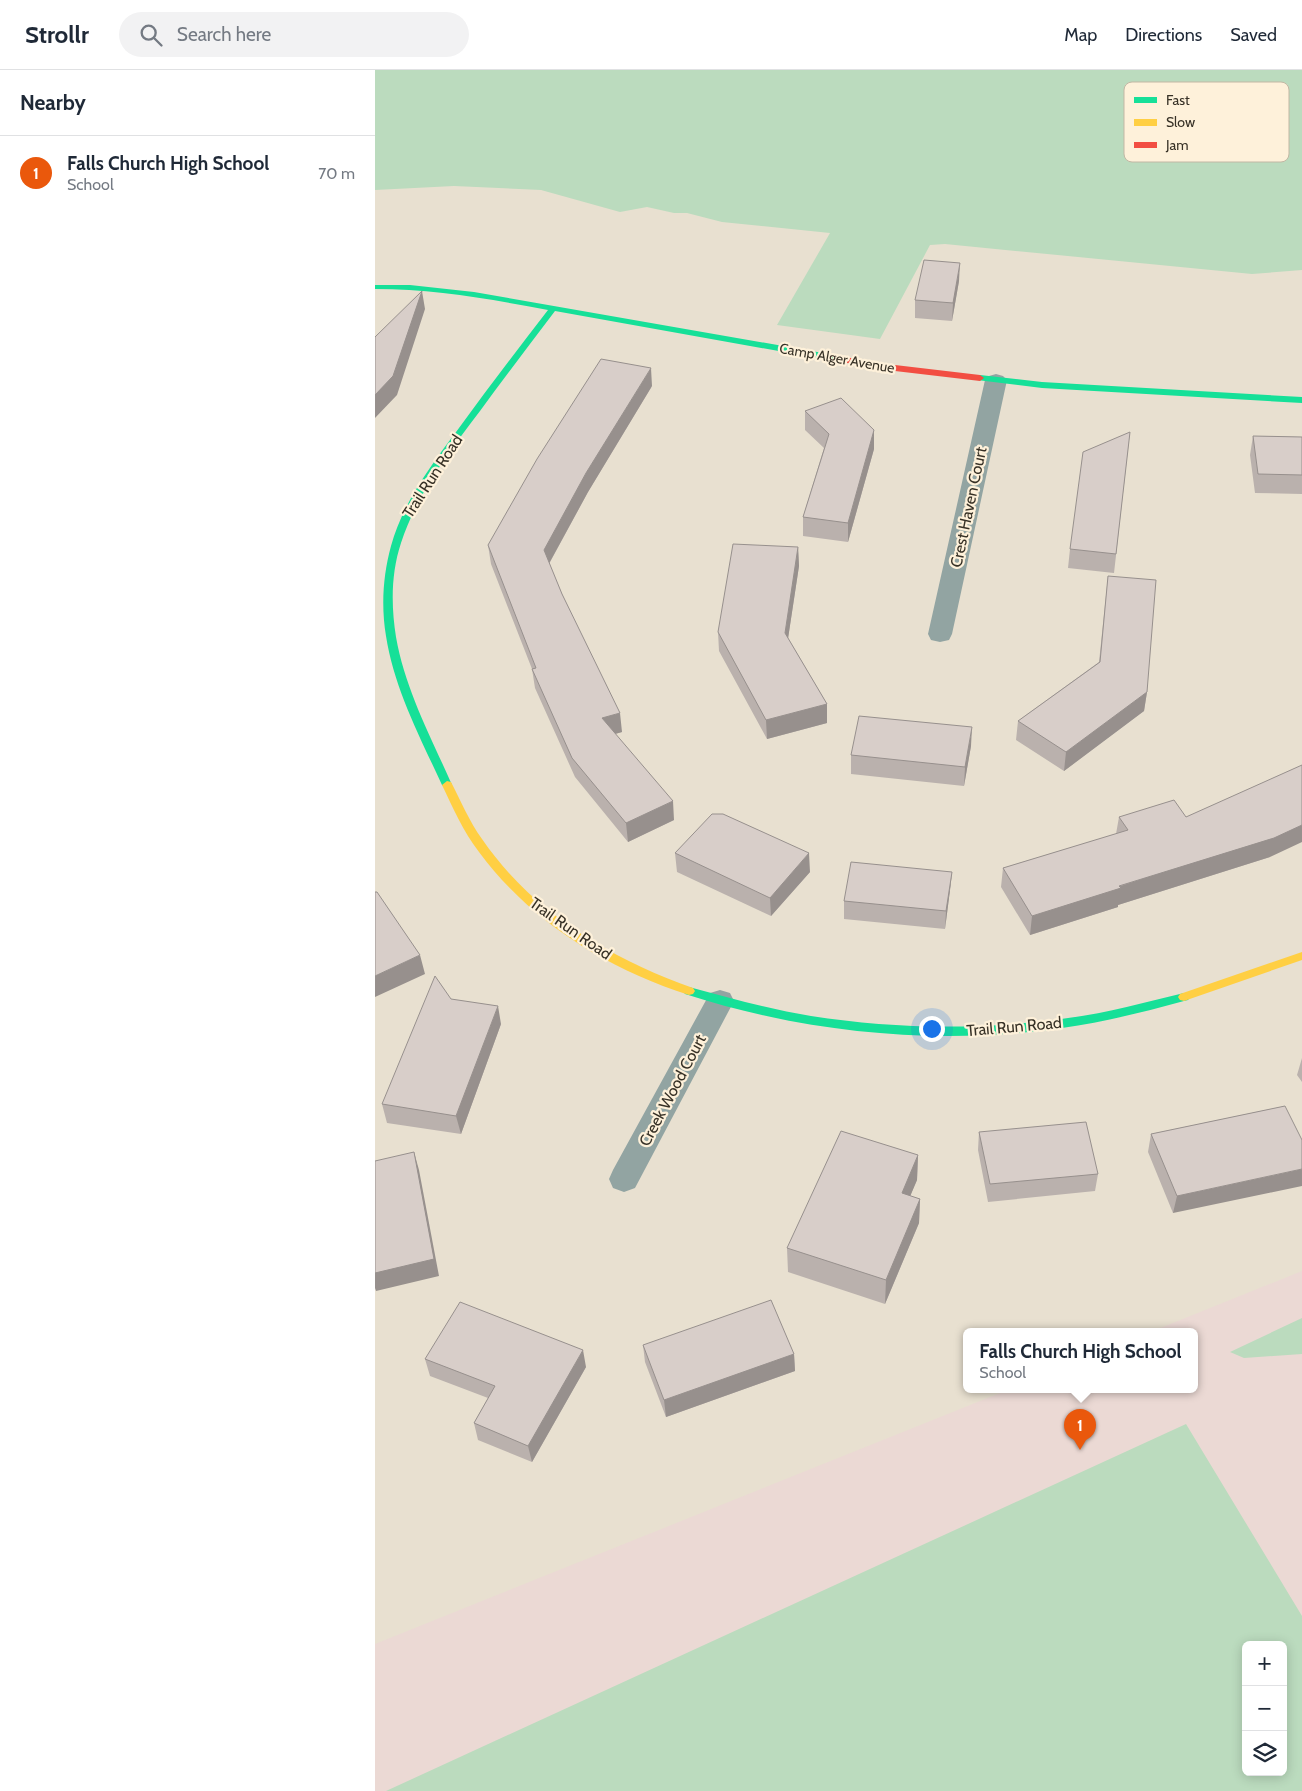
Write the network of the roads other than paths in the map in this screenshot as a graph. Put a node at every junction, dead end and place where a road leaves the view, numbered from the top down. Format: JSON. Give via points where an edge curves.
{"nodes":[{"id":1,"x":375,"y":287,"type":"edge"},
{"id":2,"x":553,"y":308,"type":"junction"},
{"id":3,"x":996,"y":380,"type":"junction"},
{"id":4,"x":1302,"y":400,"type":"edge"},
{"id":5,"x":940,"y":634,"type":"dead end"},
{"id":6,"x":1302,"y":956,"type":"edge"},
{"id":7,"x":720,"y":1001,"type":"junction"},
{"id":8,"x":624,"y":1179,"type":"dead end"}],
"edges":[{"from":1,"to":2,"type":"street","name":"Camp Alger Avenue","via":[[474,294]]},
{"from":2,"to":3,"type":"street","name":"Camp Alger Avenue","via":[[878,366]]},
{"from":2,"to":7,"type":"street","name":"Trail Run Road","via":[[426,480],[403,518],[390,557],[385,599],[390,643],[400,675],[461,818],[496,866],[538,908],[593,948],[647,976]]},
{"from":3,"to":4,"type":"street","name":"Camp Alger Avenue"},
{"from":3,"to":5,"type":"street","name":"Crest Haven Court"},
{"from":6,"to":7,"type":"street","name":"Trail Run Road","via":[[1231,982],[1121,1014],[1031,1028],[939,1032],[874,1029],[786,1017]]},
{"from":7,"to":8,"type":"street","name":"Creek Wood Court"}]}
